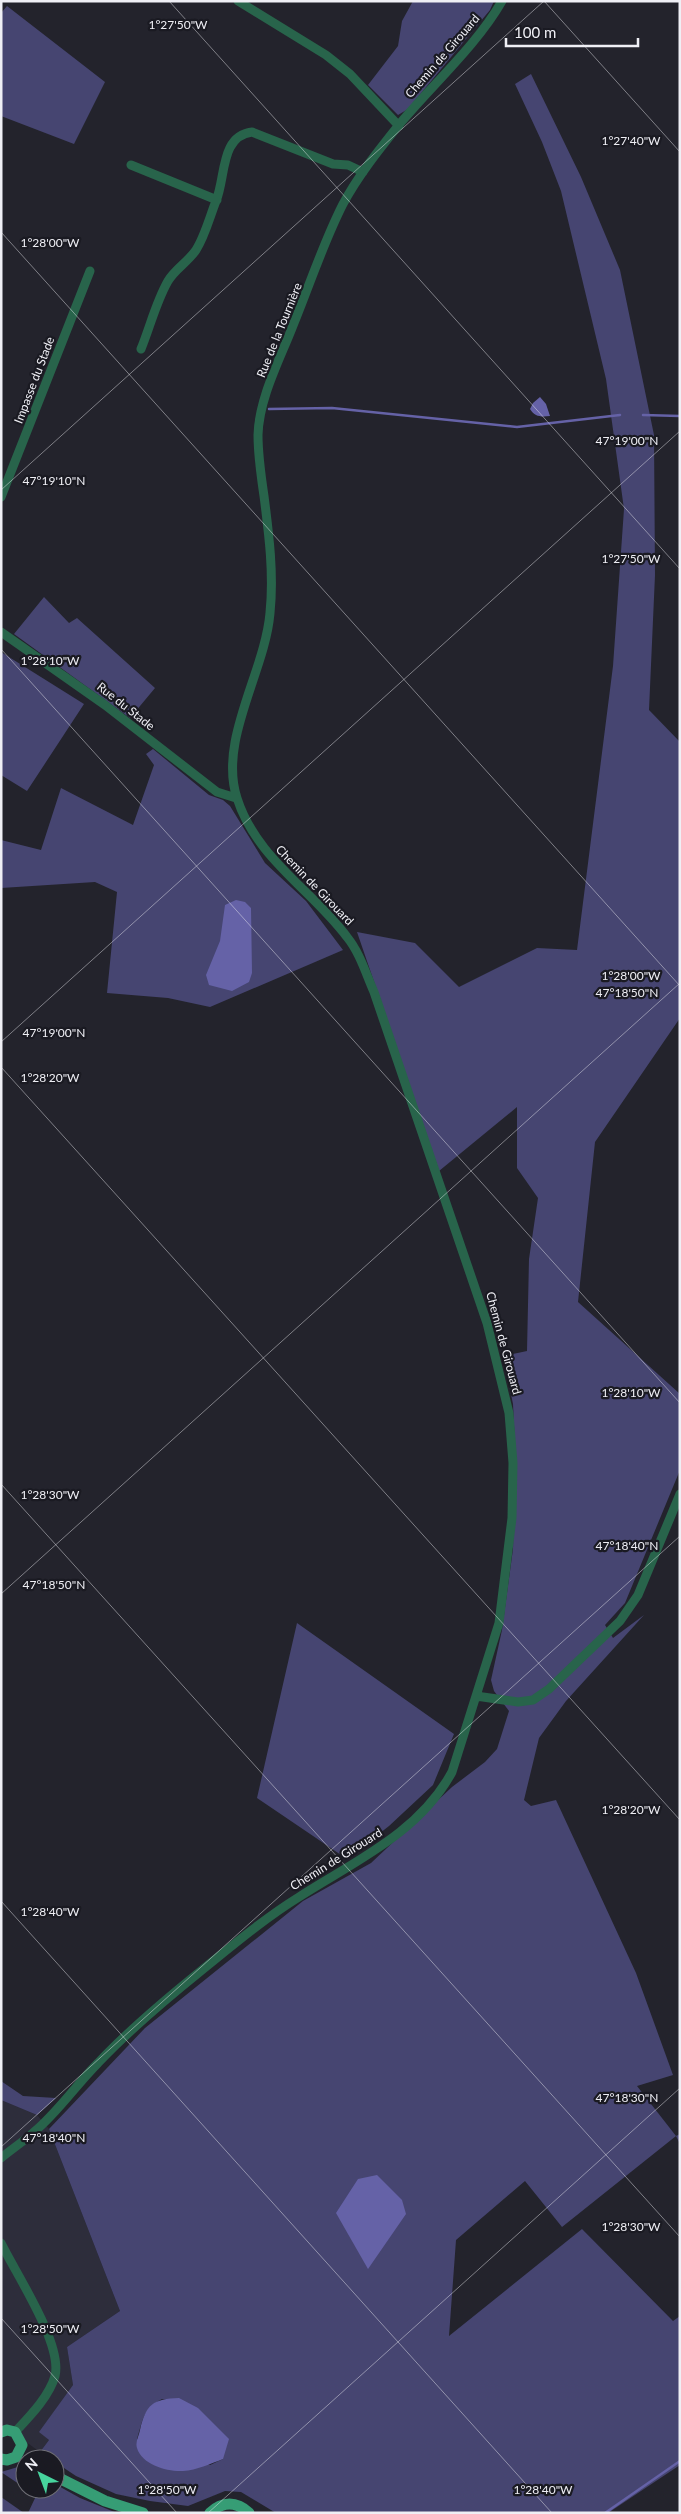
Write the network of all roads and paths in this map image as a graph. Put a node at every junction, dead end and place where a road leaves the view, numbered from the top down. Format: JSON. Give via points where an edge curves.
{"nodes":[{"id":1,"x":238,"y":1,"type":"edge"},
{"id":2,"x":502,"y":1,"type":"edge"},
{"id":3,"x":399,"y":126,"type":"junction"},
{"id":4,"x":131,"y":165,"type":"dead end"},
{"id":5,"x":362,"y":172,"type":"junction"},
{"id":6,"x":217,"y":200,"type":"junction"},
{"id":7,"x":90,"y":271,"type":"dead end"},
{"id":8,"x":141,"y":349,"type":"dead end"},
{"id":9,"x":1,"y":497,"type":"edge"},
{"id":10,"x":271,"y":565,"type":"joint"},
{"id":11,"x":1,"y":632,"type":"edge"},
{"id":12,"x":236,"y":798,"type":"junction"},
{"id":13,"x":680,"y":1494,"type":"edge"},
{"id":14,"x":476,"y":1696,"type":"junction"},
{"id":15,"x":1,"y":2158,"type":"edge"},
{"id":16,"x":1,"y":2243,"type":"edge"},
{"id":17,"x":1,"y":2432,"type":"edge"},
{"id":18,"x":15,"y":2432,"type":"junction"},
{"id":19,"x":23,"y":2449,"type":"edge"},
{"id":20,"x":15,"y":2458,"type":"edge"},
{"id":21,"x":1,"y":2459,"type":"edge"},
{"id":22,"x":65,"y":2481,"type":"edge"},
{"id":23,"x":143,"y":2513,"type":"edge"},
{"id":24,"x":210,"y":2513,"type":"edge"},
{"id":25,"x":249,"y":2513,"type":"edge"}],
"edges":[{"from":1,"to":3,"type":"street","via":[[326,55],[350,74]]},
{"from":2,"to":3,"type":"street","name":"Chemin de Girouard","via":[[488,22]]},
{"from":3,"to":5,"type":"street","name":"Rue de la Tournière"},
{"from":4,"to":6,"type":"street"},
{"from":5,"to":6,"type":"street","via":[[252,132],[242,133],[233,140],[224,164]]},
{"from":5,"to":10,"type":"street","name":"Rue de la Tournière","via":[[343,204],[265,400],[258,433]]},
{"from":6,"to":8,"type":"street","via":[[196,250],[175,270],[166,284]]},
{"from":7,"to":9,"type":"street","name":"Impasse du Stade"},
{"from":10,"to":12,"type":"street","name":"Chemin de Girouard","via":[[266,639],[234,746]]},
{"from":11,"to":12,"type":"street","name":"Rue du Stade","via":[[105,705],[217,792]]},
{"from":12,"to":14,"type":"street","name":"Chemin de Girouard","via":[[265,852],[332,918],[358,954],[499,1364],[509,1413],[513,1463],[512,1518],[499,1623]]},
{"from":13,"to":14,"type":"street","via":[[638,1595],[620,1621],[549,1689],[533,1700],[518,1702]]},
{"from":14,"to":15,"type":"street","name":"Chemin de Girouard","via":[[452,1772],[427,1807],[367,1857],[297,1898],[203,1969],[97,2063],[35,2132]]},
{"from":16,"to":18,"type":"street","via":[[44,2326],[56,2362],[54,2377],[40,2402]]},
{"from":17,"to":18,"type":"main road"},
{"from":18,"to":19,"type":"main road","via":[[22,2440]]},
{"from":20,"to":21,"type":"main road"},
{"from":22,"to":23,"type":"main road","via":[[105,2502]]},
{"from":24,"to":25,"type":"main road","via":[[230,2504],[238,2505]]}]}
